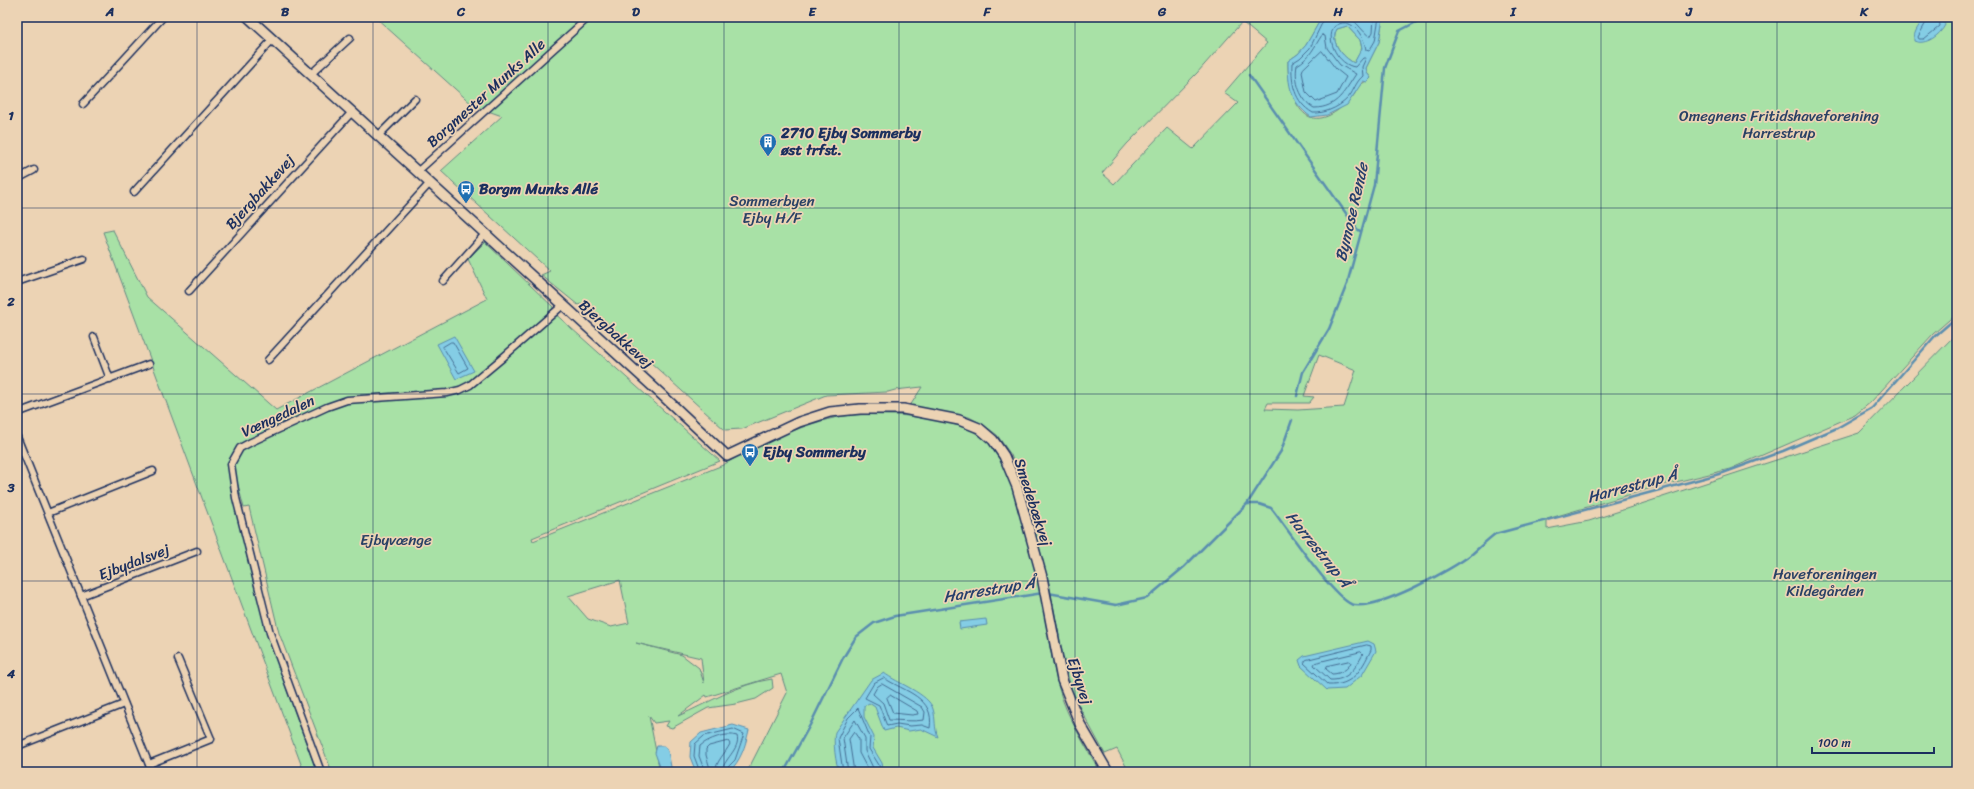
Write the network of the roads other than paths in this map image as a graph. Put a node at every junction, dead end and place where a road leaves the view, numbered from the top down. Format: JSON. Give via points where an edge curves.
{"nodes":[{"id":1,"x":163,"y":17,"type":"edge"},
{"id":2,"x":248,"y":17,"type":"edge"},
{"id":3,"x":589,"y":17,"type":"edge"},
{"id":4,"x":350,"y":38,"type":"dead end"},
{"id":5,"x":273,"y":39,"type":"junction"},
{"id":6,"x":311,"y":74,"type":"junction"},
{"id":7,"x":415,"y":99,"type":"dead end"},
{"id":8,"x":83,"y":104,"type":"dead end"},
{"id":9,"x":352,"y":112,"type":"junction"},
{"id":10,"x":378,"y":136,"type":"junction"},
{"id":11,"x":34,"y":170,"type":"dead end"},
{"id":12,"x":417,"y":172,"type":"junction"},
{"id":13,"x":17,"y":179,"type":"edge"},
{"id":14,"x":430,"y":183,"type":"junction"},
{"id":15,"x":134,"y":192,"type":"dead end"},
{"id":16,"x":485,"y":234,"type":"junction"},
{"id":17,"x":84,"y":258,"type":"dead end"},
{"id":18,"x":443,"y":281,"type":"dead end"},
{"id":19,"x":17,"y":282,"type":"edge"},
{"id":20,"x":190,"y":291,"type":"dead end"},
{"id":21,"x":563,"y":305,"type":"junction"},
{"id":22,"x":94,"y":337,"type":"dead end"},
{"id":23,"x":268,"y":360,"type":"dead end"},
{"id":24,"x":149,"y":364,"type":"dead end"},
{"id":25,"x":110,"y":379,"type":"junction"},
{"id":26,"x":17,"y":413,"type":"edge"},
{"id":27,"x":17,"y":437,"type":"edge"},
{"id":28,"x":727,"y":456,"type":"joint"},
{"id":29,"x":153,"y":471,"type":"dead end"},
{"id":30,"x":48,"y":513,"type":"junction"},
{"id":31,"x":197,"y":551,"type":"dead end"},
{"id":32,"x":1045,"y":592,"type":"joint"},
{"id":33,"x":81,"y":596,"type":"junction"},
{"id":34,"x":178,"y":659,"type":"dead end"},
{"id":35,"x":124,"y":704,"type":"junction"},
{"id":36,"x":20,"y":745,"type":"dead end"},
{"id":37,"x":149,"y":764,"type":"junction"},
{"id":38,"x":152,"y":772,"type":"edge"},
{"id":39,"x":321,"y":772,"type":"edge"},
{"id":40,"x":1108,"y":772,"type":"edge"}],
"edges":[{"from":1,"to":8,"type":"street"},
{"from":2,"to":5,"type":"street","name":"Bjergbakkevej"},
{"from":3,"to":12,"type":"street","name":"Borgmester Munks Alle"},
{"from":4,"to":6,"type":"street"},
{"from":5,"to":6,"type":"street","name":"Bjergbakkevej"},
{"from":5,"to":15,"type":"street"},
{"from":6,"to":9,"type":"street","name":"Bjergbakkevej"},
{"from":7,"to":10,"type":"street"},
{"from":9,"to":10,"type":"street","name":"Bjergbakkevej"},
{"from":9,"to":20,"type":"street","name":"Bjergbakkevej"},
{"from":10,"to":12,"type":"street","name":"Bjergbakkevej"},
{"from":11,"to":13,"type":"street"},
{"from":12,"to":14,"type":"street","name":"Bjergbakkevej"},
{"from":14,"to":16,"type":"street","name":"Bjergbakkevej"},
{"from":14,"to":23,"type":"street"},
{"from":16,"to":18,"type":"street"},
{"from":16,"to":21,"type":"street","name":"Bjergbakkevej"},
{"from":17,"to":19,"type":"street"},
{"from":21,"to":28,"type":"street","name":"Bjergbakkevej"},
{"from":21,"to":39,"type":"street","name":"Vængedalen","via":[[470,385],[460,390],[348,400],[251,442],[240,448],[234,456],[231,464],[236,498],[270,633]]},
{"from":22,"to":25,"type":"street"},
{"from":24,"to":25,"type":"street"},
{"from":25,"to":26,"type":"street"},
{"from":27,"to":30,"type":"street"},
{"from":28,"to":32,"type":"street","name":"Smedebækvej","via":[[799,422],[830,412],[903,409],[959,420],[979,428],[993,440],[1004,456],[1017,487]]},
{"from":29,"to":30,"type":"street"},
{"from":30,"to":33,"type":"street"},
{"from":31,"to":33,"type":"street","name":"Ejbydalsvej"},
{"from":32,"to":40,"type":"street","name":"Ejbyvej","via":[[1062,680],[1080,724]]},
{"from":33,"to":35,"type":"street"},
{"from":34,"to":37,"type":"street","via":[[211,739]]},
{"from":35,"to":36,"type":"street"},
{"from":35,"to":37,"type":"street"},
{"from":37,"to":38,"type":"street"}]}
